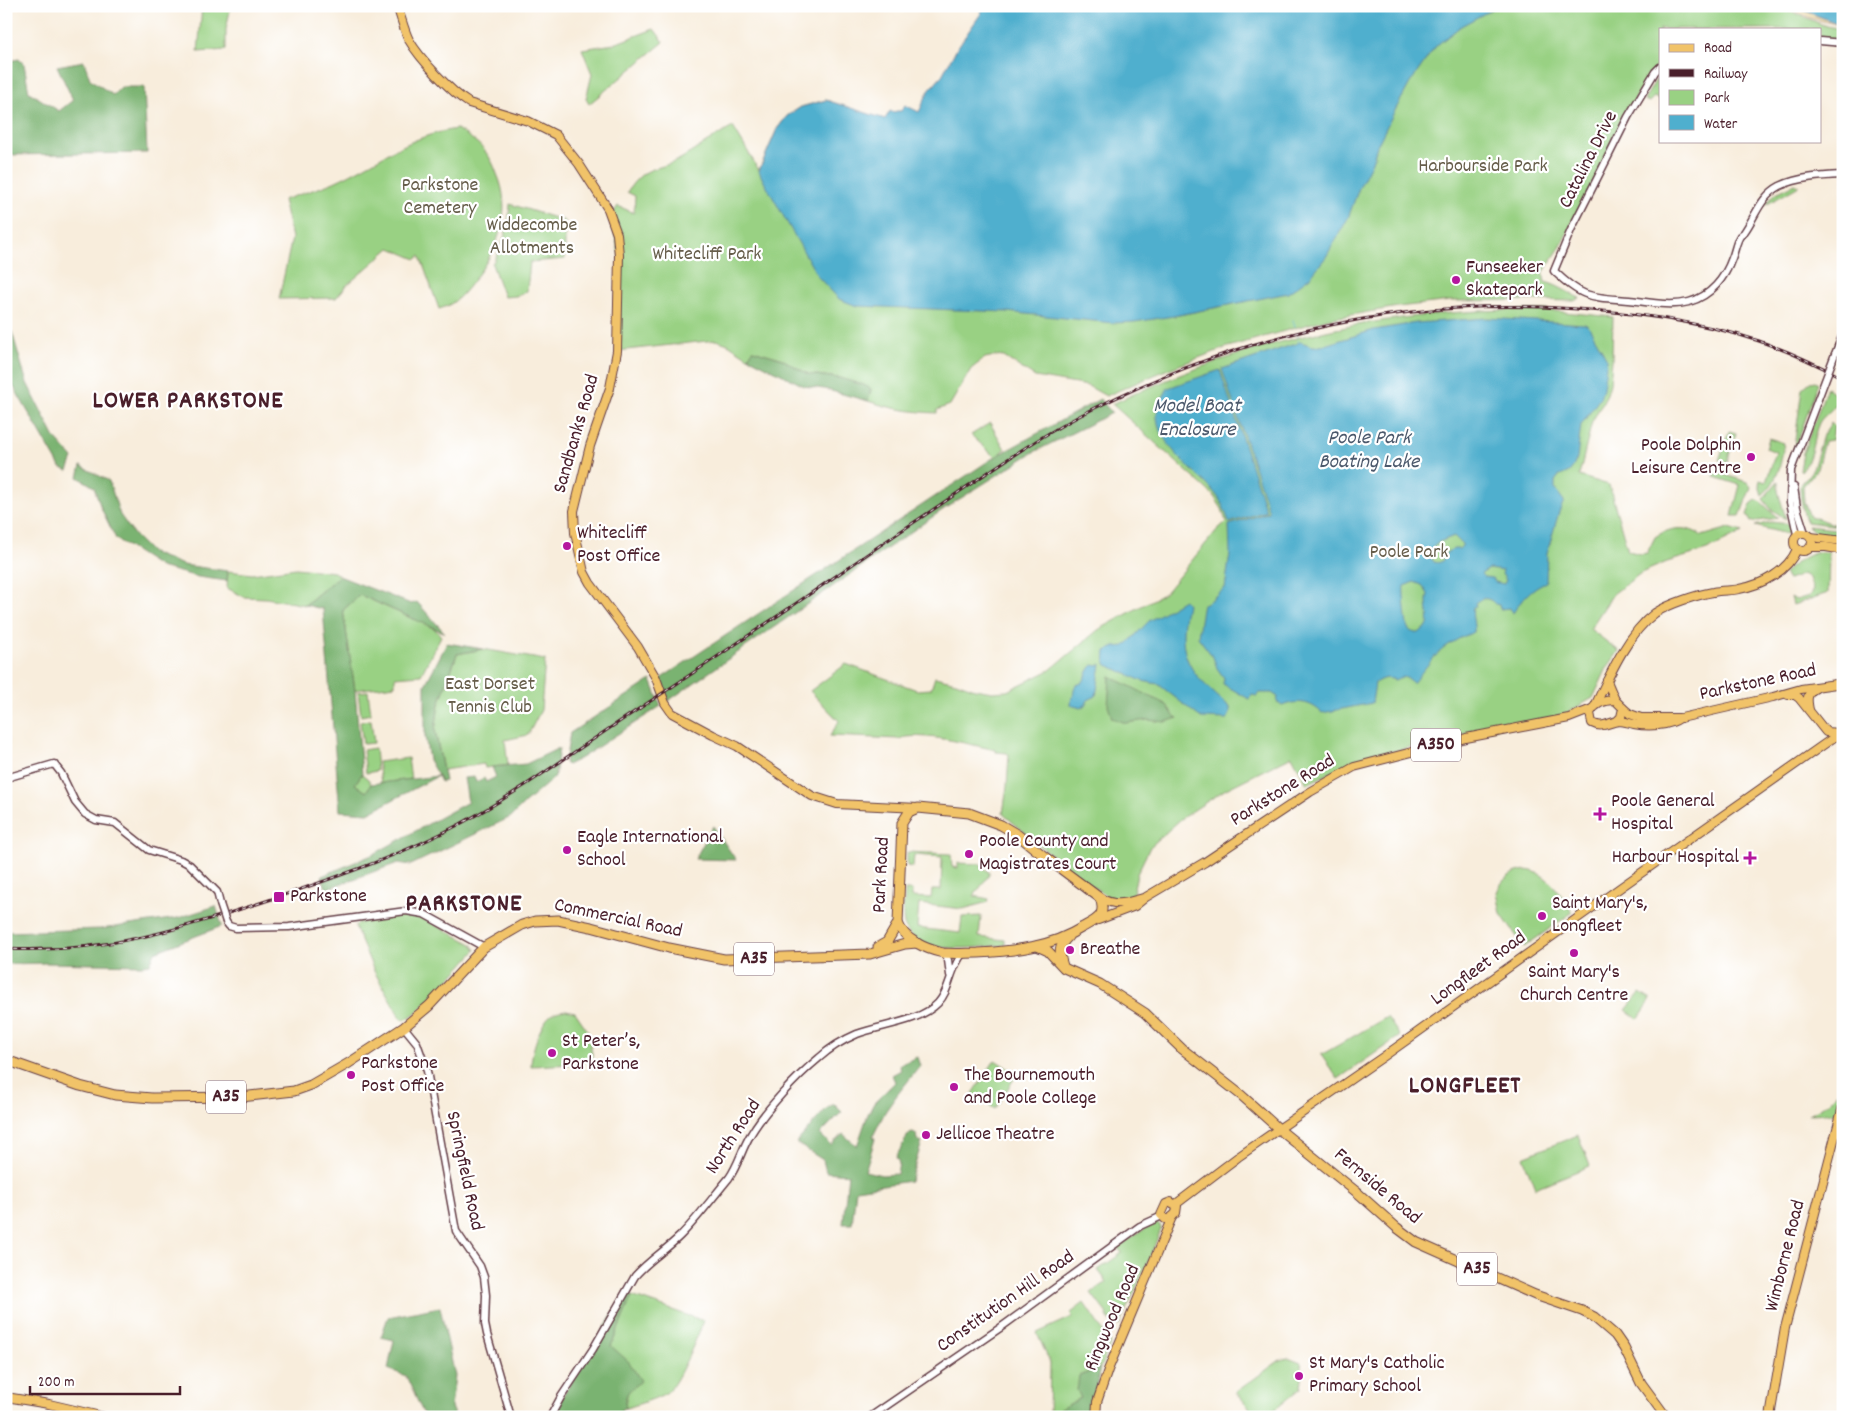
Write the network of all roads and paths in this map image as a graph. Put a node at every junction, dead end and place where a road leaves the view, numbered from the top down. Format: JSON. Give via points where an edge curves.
{"nodes":[{"id":1,"x":397,"y":6,"type":"edge"},
{"id":2,"x":1822,"y":41,"type":"edge"},
{"id":3,"x":1843,"y":43,"type":"edge"},
{"id":4,"x":1659,"y":68,"type":"edge"},
{"id":5,"x":1843,"y":174,"type":"edge"},
{"id":6,"x":1843,"y":334,"type":"edge"},
{"id":7,"x":1804,"y":535,"type":"junction"},
{"id":8,"x":1843,"y":541,"type":"edge"},
{"id":9,"x":1810,"y":547,"type":"junction"},
{"id":10,"x":1797,"y":549,"type":"junction"},
{"id":11,"x":1843,"y":550,"type":"edge"},
{"id":12,"x":1607,"y":682,"type":"junction"},
{"id":13,"x":1843,"y":683,"type":"edge"},
{"id":14,"x":1822,"y":686,"type":"junction"},
{"id":15,"x":1784,"y":695,"type":"junction"},
{"id":16,"x":1615,"y":700,"type":"junction"},
{"id":17,"x":1593,"y":707,"type":"junction"},
{"id":18,"x":1622,"y":708,"type":"junction"},
{"id":19,"x":1810,"y":712,"type":"junction"},
{"id":20,"x":1569,"y":718,"type":"junction"},
{"id":21,"x":1682,"y":718,"type":"junction"},
{"id":22,"x":1617,"y":721,"type":"junction"},
{"id":23,"x":1592,"y":723,"type":"junction"},
{"id":24,"x":1823,"y":729,"type":"junction"},
{"id":25,"x":1842,"y":732,"type":"edge"},
{"id":26,"x":1818,"y":748,"type":"junction"},
{"id":27,"x":6,"y":778,"type":"edge"},
{"id":28,"x":885,"y":806,"type":"junction"},
{"id":29,"x":918,"y":808,"type":"junction"},
{"id":30,"x":902,"y":823,"type":"junction"},
{"id":31,"x":1146,"y":897,"type":"junction"},
{"id":32,"x":1100,"y":902,"type":"junction"},
{"id":33,"x":1098,"y":920,"type":"junction"},
{"id":34,"x":898,"y":923,"type":"junction"},
{"id":35,"x":1070,"y":936,"type":"junction"},
{"id":36,"x":917,"y":943,"type":"junction"},
{"id":37,"x":1037,"y":946,"type":"junction"},
{"id":38,"x":484,"y":947,"type":"junction"},
{"id":39,"x":943,"y":953,"type":"junction"},
{"id":40,"x":865,"y":954,"type":"junction"},
{"id":41,"x":964,"y":954,"type":"junction"},
{"id":42,"x":1064,"y":968,"type":"junction"},
{"id":43,"x":951,"y":976,"type":"junction"},
{"id":44,"x":404,"y":1027,"type":"junction"},
{"id":45,"x":6,"y":1060,"type":"edge"},
{"id":46,"x":1843,"y":1106,"type":"edge"},
{"id":47,"x":1280,"y":1130,"type":"junction"},
{"id":48,"x":1176,"y":1204,"type":"junction"},
{"id":49,"x":1162,"y":1216,"type":"junction"},
{"id":50,"x":1172,"y":1217,"type":"junction"},
{"id":51,"x":1166,"y":1233,"type":"junction"},
{"id":52,"x":6,"y":1397,"type":"edge"},
{"id":53,"x":105,"y":1417,"type":"edge"},
{"id":54,"x":511,"y":1417,"type":"edge"},
{"id":55,"x":550,"y":1417,"type":"edge"},
{"id":56,"x":870,"y":1417,"type":"edge"},
{"id":57,"x":1096,"y":1417,"type":"edge"},
{"id":58,"x":1666,"y":1417,"type":"edge"},
{"id":59,"x":1770,"y":1417,"type":"edge"}],
"edges":[{"from":1,"to":28,"type":"main road","name":"Sandbanks Road","via":[[409,40],[462,98],[528,121],[556,135],[579,164],[608,209],[616,228],[620,255],[617,351],[610,388],[590,446],[574,510],[575,533],[584,572],[590,583],[638,647],[672,712],[737,746],[812,796],[837,804]]},
{"from":2,"to":3,"type":"street"},
{"from":4,"to":5,"type":"street","name":"Catalina Drive","via":[[1628,117],[1554,271],[1570,286],[1589,296],[1673,304],[1691,302],[1708,293],[1721,280],[1740,237],[1764,199],[1779,187],[1800,180]]},
{"from":6,"to":7,"type":"street","bridge":true,"via":[[1792,470],[1791,508]]},
{"from":7,"to":8,"type":"main road"},
{"from":7,"to":9,"type":"main road","via":[[1812,543]]},
{"from":7,"to":10,"type":"main road","via":[[1794,542]]},
{"from":9,"to":10,"type":"main road","via":[[1804,551]]},
{"from":9,"to":11,"type":"main road"},
{"from":10,"to":12,"type":"main road","via":[[1784,566],[1761,582],[1740,589],[1704,594],[1656,613],[1631,639]]},
{"from":12,"to":16,"type":"main road"},
{"from":12,"to":17,"type":"main road"},
{"from":13,"to":14,"type":"main road","name":"Parkstone Road"},
{"from":14,"to":15,"type":"main road","name":"Parkstone Road"},
{"from":14,"to":19,"type":"main road","via":[[1810,692]]},
{"from":15,"to":19,"type":"main road","via":[[1796,695]]},
{"from":15,"to":21,"type":"main road","name":"Parkstone Road"},
{"from":16,"to":17,"type":"main road"},
{"from":16,"to":18,"type":"main road"},
{"from":17,"to":20,"type":"main road","name":"Parkstone Road","number":"A350"},
{"from":17,"to":23,"type":"main road","via":[[1590,713]]},
{"from":18,"to":21,"type":"main road","name":"Parkstone Road","via":[[1641,718]]},
{"from":18,"to":22,"type":"main road"},
{"from":19,"to":24,"type":"main road"},
{"from":20,"to":23,"type":"main road","name":"Parkstone Road","number":"A350"},
{"from":20,"to":31,"type":"main road","name":"Parkstone Road","number":"A350","via":[[1466,738],[1354,767],[1317,787]]},
{"from":21,"to":22,"type":"main road","name":"Parkstone Road","via":[[1654,725]]},
{"from":22,"to":23,"type":"main road","via":[[1603,726]]},
{"from":24,"to":25,"type":"main road","via":[[1830,733]]},
{"from":24,"to":26,"type":"main road","via":[[1823,739]]},
{"from":25,"to":26,"type":"main road","name":"Longfleet Road"},
{"from":26,"to":47,"type":"main road","name":"Longfleet Road"},
{"from":27,"to":38,"type":"street","bridge":true,"via":[[54,764],[85,814],[119,825],[145,848],[182,860],[197,870],[217,892],[229,926],[289,927],[406,911],[424,914]]},
{"from":28,"to":29,"type":"main road","name":"Sandbanks Road"},
{"from":28,"to":30,"type":"main road","via":[[900,813]]},
{"from":29,"to":30,"type":"highway","name":"Park Road","via":[[909,812]]},
{"from":29,"to":32,"type":"highway","name":"Sandbanks Road","via":[[969,813],[1001,825],[1018,835]]},
{"from":30,"to":34,"type":"highway","name":"Park Road"},
{"from":31,"to":32,"type":"main road","name":"Parkstone Road","number":"A350","via":[[1120,904]]},
{"from":31,"to":33,"type":"main road","name":"Parkstone Road","number":"A350","via":[[1130,909]]},
{"from":32,"to":33,"type":"highway"},
{"from":33,"to":35,"type":"highway","name":"Parkstone Road"},
{"from":34,"to":36,"type":"highway","name":"Park Road","via":[[900,931]]},
{"from":34,"to":40,"type":"highway","name":"Commercial Road","number":"A35","via":[[888,942]]},
{"from":35,"to":37,"type":"highway","name":"Parkstone Road"},
{"from":35,"to":42,"type":"highway","via":[[1060,949]]},
{"from":36,"to":39,"type":"highway","name":"Parkstone Road"},
{"from":36,"to":40,"type":"highway","name":"Commercial Road","number":"A35"},
{"from":37,"to":41,"type":"highway","name":"Parkstone Road","via":[[1008,952]]},
{"from":37,"to":42,"type":"highway","name":"Fernside Road","number":"A35","via":[[1048,951]]},
{"from":38,"to":40,"type":"highway","name":"Commercial Road","number":"A35","via":[[522,925],[552,920],[724,960]]},
{"from":38,"to":44,"type":"highway","name":"Commercial Road","number":"A35","via":[[429,1006]]},
{"from":39,"to":41,"type":"highway","name":"Parkstone Road"},
{"from":39,"to":43,"type":"street"},
{"from":41,"to":43,"type":"street","name":"North Road","via":[[954,966]]},
{"from":42,"to":47,"type":"highway","name":"Fernside Road","number":"A35","via":[[1100,984],[1145,1013],[1181,1048]]},
{"from":43,"to":55,"type":"street","name":"North Road","via":[[937,1004],[920,1016],[856,1035],[833,1047],[790,1085],[754,1128],[737,1167],[682,1234],[636,1276]]},
{"from":44,"to":45,"type":"highway","number":"A35","via":[[311,1085],[272,1095],[152,1098],[114,1095]]},
{"from":44,"to":54,"type":"street","name":"Springfield Road","via":[[417,1043],[426,1071],[456,1231],[484,1277],[487,1334]]},
{"from":46,"to":59,"type":"main road","name":"Wimborne Road","via":[[1788,1312]]},
{"from":47,"to":48,"type":"main road"},
{"from":47,"to":58,"type":"highway","name":"Fernside Road","number":"A35","via":[[1416,1242],[1535,1295],[1594,1317],[1615,1334],[1641,1382]]},
{"from":48,"to":49,"type":"main road","via":[[1166,1204]]},
{"from":48,"to":50,"type":"main road"},
{"from":49,"to":50,"type":"main road"},
{"from":49,"to":51,"type":"main road"},
{"from":49,"to":56,"type":"street","name":"Constitution Hill Road","via":[[1139,1227]]},
{"from":50,"to":51,"type":"main road","name":"Ringwood Road"},
{"from":51,"to":57,"type":"main road","name":"Ringwood Road","via":[[1108,1370],[1097,1402]]},
{"from":52,"to":53,"type":"main road"}]}
